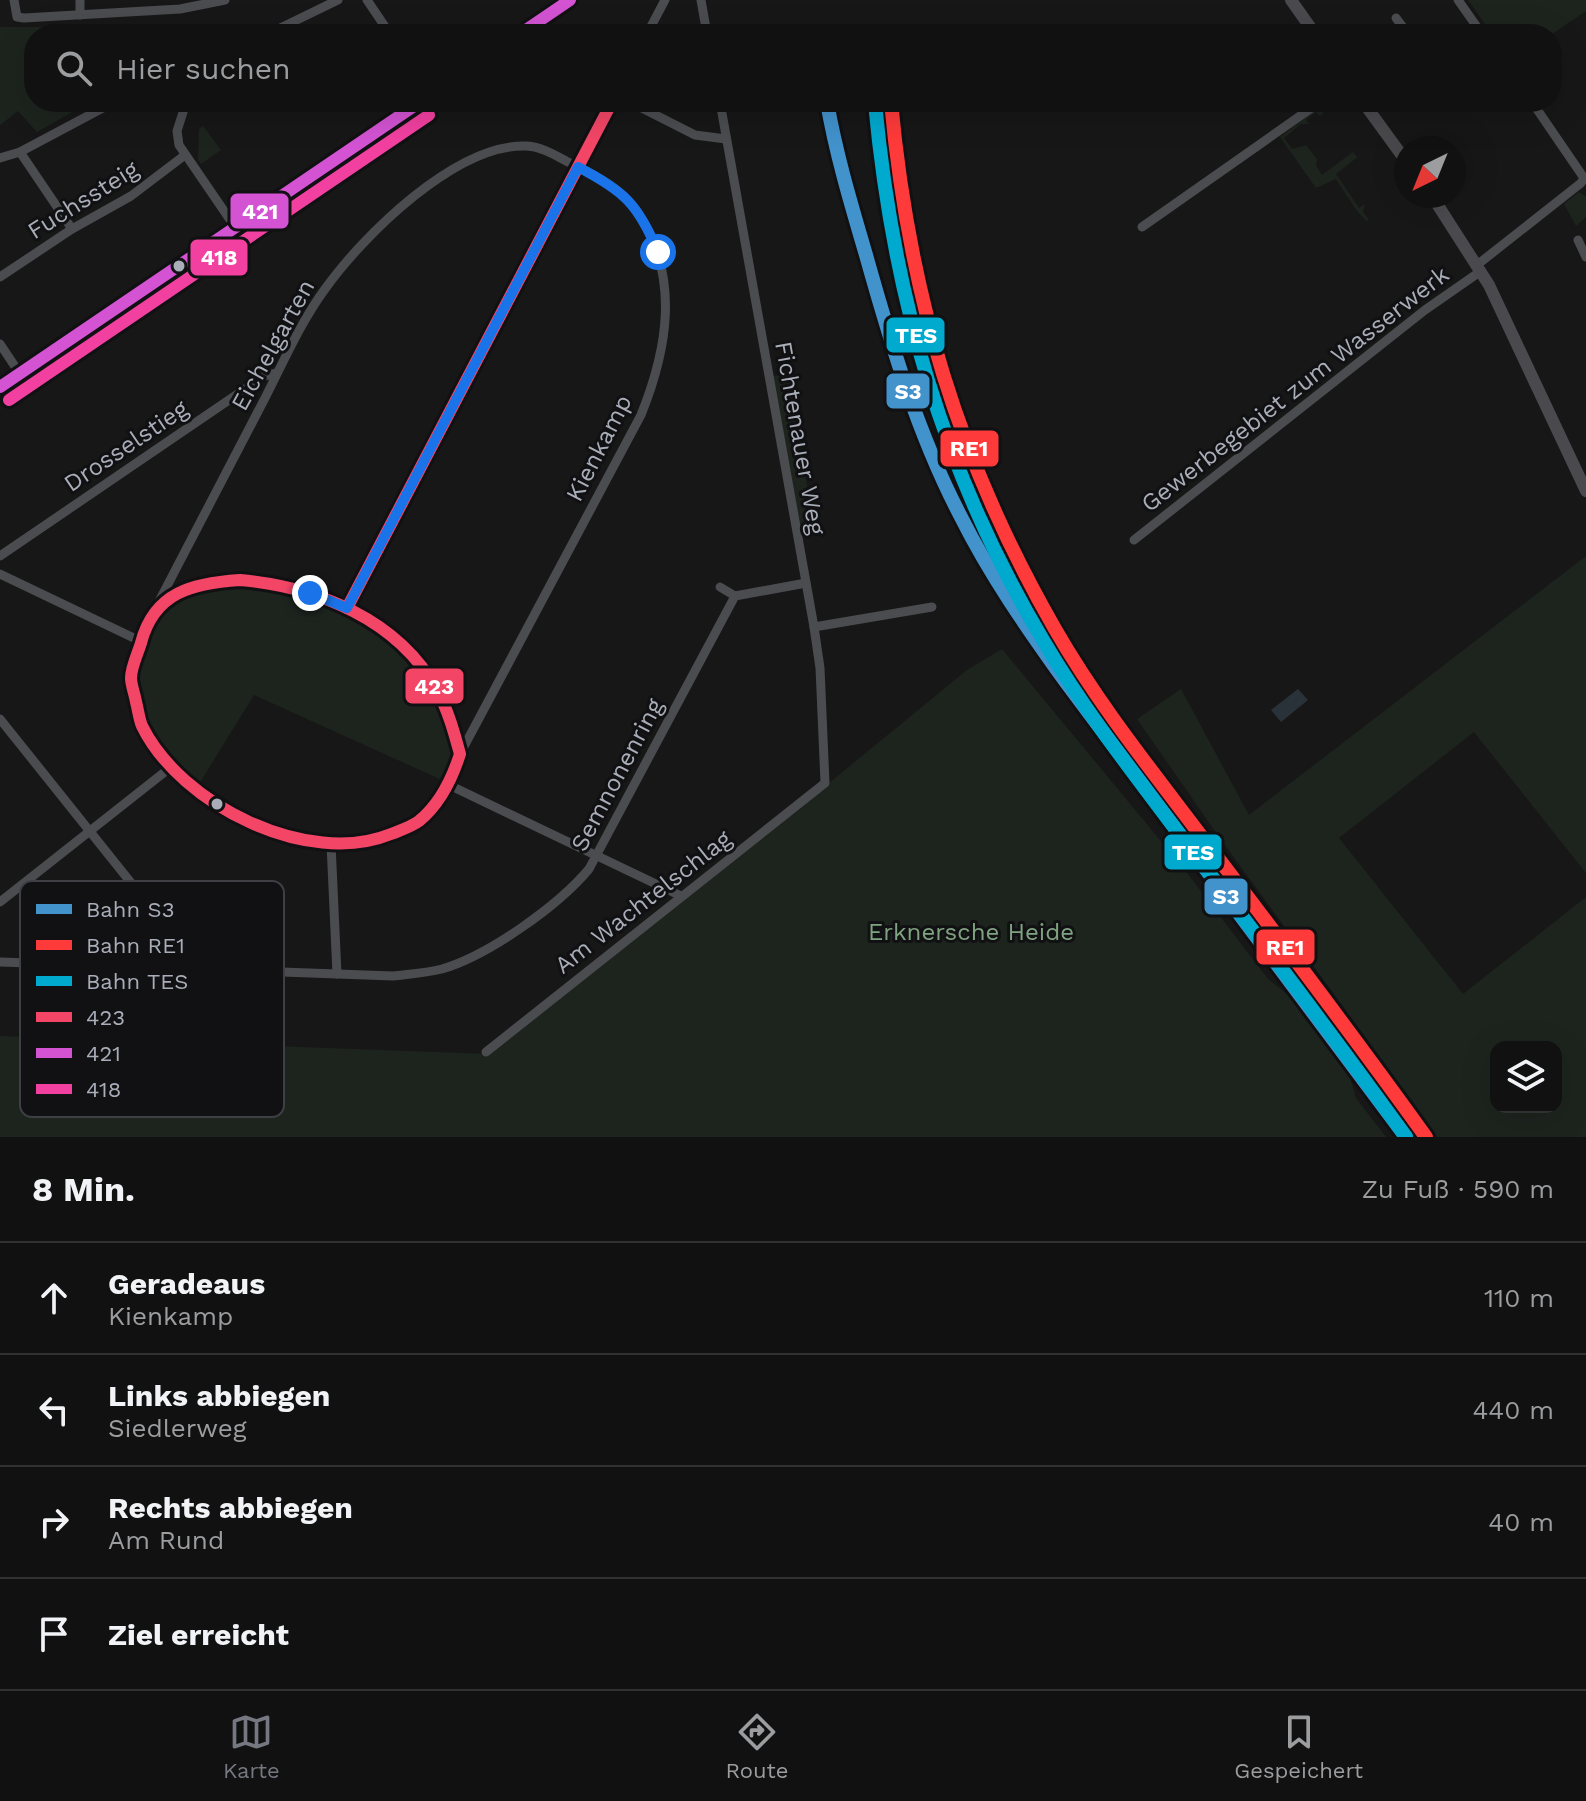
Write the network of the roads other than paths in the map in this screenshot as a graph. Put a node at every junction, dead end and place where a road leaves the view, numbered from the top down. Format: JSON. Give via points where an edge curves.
{"nodes":[{"id":1,"x":14,"y":0,"type":"edge"},
{"id":2,"x":80,"y":0,"type":"edge"},
{"id":3,"x":225,"y":0,"type":"edge"},
{"id":4,"x":338,"y":0,"type":"edge"},
{"id":5,"x":367,"y":0,"type":"edge"},
{"id":6,"x":570,"y":0,"type":"edge"},
{"id":7,"x":665,"y":0,"type":"edge"},
{"id":8,"x":701,"y":0,"type":"edge"},
{"id":9,"x":1291,"y":0,"type":"edge"},
{"id":10,"x":1458,"y":0,"type":"edge"},
{"id":11,"x":148,"y":5,"type":"edge"},
{"id":12,"x":80,"y":15,"type":"junction"},
{"id":13,"x":1396,"y":18,"type":"dead end"},
{"id":14,"x":289,"y":24,"type":"edge"},
{"id":15,"x":383,"y":24,"type":"edge"},
{"id":16,"x":543,"y":24,"type":"edge"},
{"id":17,"x":652,"y":24,"type":"edge"},
{"id":18,"x":705,"y":24,"type":"edge"},
{"id":19,"x":1308,"y":24,"type":"edge"},
{"id":20,"x":1400,"y":24,"type":"edge"},
{"id":21,"x":1475,"y":24,"type":"edge"},
{"id":22,"x":95,"y":112,"type":"edge"},
{"id":23,"x":183,"y":112,"type":"edge"},
{"id":24,"x":405,"y":112,"type":"edge"},
{"id":25,"x":607,"y":112,"type":"edge"},
{"id":26,"x":648,"y":112,"type":"edge"},
{"id":27,"x":722,"y":112,"type":"edge"},
{"id":28,"x":1306,"y":112,"type":"edge"},
{"id":29,"x":1370,"y":112,"type":"edge"},
{"id":30,"x":1539,"y":112,"type":"edge"},
{"id":31,"x":726,"y":139,"type":"junction"},
{"id":32,"x":1394,"y":145,"type":"edge"},
{"id":33,"x":20,"y":152,"type":"junction"},
{"id":34,"x":185,"y":155,"type":"junction"},
{"id":35,"x":0,"y":158,"type":"edge"},
{"id":36,"x":578,"y":167,"type":"junction"},
{"id":37,"x":1440,"y":208,"type":"edge"},
{"id":38,"x":235,"y":227,"type":"junction"},
{"id":39,"x":1142,"y":227,"type":"dead end"},
{"id":40,"x":72,"y":229,"type":"junction"},
{"id":41,"x":1578,"y":240,"type":"dead end"},
{"id":42,"x":1586,"y":257,"type":"edge"},
{"id":43,"x":1479,"y":268,"type":"junction"},
{"id":44,"x":0,"y":277,"type":"edge"},
{"id":45,"x":0,"y":344,"type":"edge"},
{"id":46,"x":277,"y":373,"type":"junction"},
{"id":47,"x":20,"y":374,"type":"junction"},
{"id":48,"x":0,"y":387,"type":"edge"},
{"id":49,"x":1586,"y":491,"type":"edge"},
{"id":50,"x":1134,"y":540,"type":"dead end"},
{"id":51,"x":0,"y":556,"type":"edge"},
{"id":52,"x":0,"y":574,"type":"edge"},
{"id":53,"x":806,"y":583,"type":"junction"},
{"id":54,"x":720,"y":587,"type":"dead end"},
{"id":55,"x":735,"y":596,"type":"junction"},
{"id":56,"x":932,"y":607,"type":"dead end"},
{"id":57,"x":347,"y":608,"type":"junction"},
{"id":58,"x":155,"y":609,"type":"junction"},
{"id":59,"x":814,"y":627,"type":"junction"},
{"id":60,"x":138,"y":640,"type":"junction"},
{"id":61,"x":0,"y":719,"type":"edge"},
{"id":62,"x":460,"y":754,"type":"junction"},
{"id":63,"x":171,"y":767,"type":"junction"},
{"id":64,"x":825,"y":783,"type":"joint"},
{"id":65,"x":447,"y":784,"type":"junction"},
{"id":66,"x":90,"y":830,"type":"junction"},
{"id":67,"x":331,"y":844,"type":"junction"},
{"id":68,"x":597,"y":856,"type":"junction"},
{"id":69,"x":26,"y":881,"type":"edge"},
{"id":70,"x":130,"y":881,"type":"edge"},
{"id":71,"x":20,"y":886,"type":"edge"},
{"id":72,"x":681,"y":896,"type":"junction"},
{"id":73,"x":0,"y":902,"type":"edge"},
{"id":74,"x":0,"y":962,"type":"edge"},
{"id":75,"x":20,"y":963,"type":"edge"},
{"id":76,"x":284,"y":972,"type":"edge"},
{"id":77,"x":337,"y":974,"type":"junction"},
{"id":78,"x":486,"y":1052,"type":"dead end"}],
"edges":[{"from":1,"to":12,"type":"street","via":[[17,17]]},
{"from":2,"to":12,"type":"street"},
{"from":3,"to":11,"type":"street","via":[[200,7]]},
{"from":4,"to":14,"type":"street"},
{"from":5,"to":15,"type":"street"},
{"from":6,"to":16,"type":"main road"},
{"from":7,"to":17,"type":"street"},
{"from":8,"to":18,"type":"street"},
{"from":9,"to":19,"type":"main road"},
{"from":10,"to":21,"type":"street"},
{"from":11,"to":12,"type":"street"},
{"from":13,"to":20,"type":"street"},
{"from":22,"to":33,"type":"street"},
{"from":23,"to":34,"type":"street","via":[[176,138]]},
{"from":24,"to":38,"type":"main road"},
{"from":25,"to":36,"type":"street"},
{"from":26,"to":31,"type":"street","via":[[685,132]]},
{"from":27,"to":31,"type":"street","name":"Fichtenauer Weg"},
{"from":28,"to":39,"type":"street"},
{"from":29,"to":32,"type":"main road"},
{"from":30,"to":43,"type":"street","name":"Gewerbegebiet zum Wasserwerk","via":[[1584,178]]},
{"from":31,"to":53,"type":"street","name":"Fichtenauer Weg"},
{"from":33,"to":35,"type":"street"},
{"from":33,"to":40,"type":"street"},
{"from":34,"to":38,"type":"street"},
{"from":34,"to":40,"type":"street","name":"Fuchssteig","via":[[123,202]]},
{"from":36,"to":46,"type":"street","name":"Eichelgarten","via":[[539,148],[518,146],[472,160],[436,180],[349,257],[316,302]]},
{"from":36,"to":57,"type":"street"},
{"from":36,"to":62,"type":"street","name":"Kienkamp","via":[[631,202],[651,236],[667,294],[661,354],[641,415]]},
{"from":37,"to":43,"type":"main road"},
{"from":38,"to":47,"type":"main road"},
{"from":40,"to":44,"type":"street","name":"Fuchssteig"},
{"from":41,"to":42,"type":"street"},
{"from":43,"to":49,"type":"main road"},
{"from":43,"to":50,"type":"street","name":"Gewerbegebiet zum Wasserwerk"},
{"from":45,"to":47,"type":"street"},
{"from":46,"to":51,"type":"street","name":"Drosselstieg","via":[[264,376]]},
{"from":46,"to":58,"type":"street","name":"Eichelgarten"},
{"from":47,"to":48,"type":"main road"},
{"from":52,"to":60,"type":"street"},
{"from":53,"to":55,"type":"street"},
{"from":53,"to":59,"type":"street","name":"Fichtenauer Weg"},
{"from":54,"to":55,"type":"street"},
{"from":55,"to":68,"type":"street","name":"Semnonenring"},
{"from":56,"to":59,"type":"street"},
{"from":57,"to":58,"type":"street","via":[[290,587],[240,580],[207,583]]},
{"from":57,"to":62,"type":"street","via":[[404,649],[430,678]]},
{"from":58,"to":60,"type":"street","name":"Eichelgarten"},
{"from":59,"to":64,"type":"street","name":"Fichtenauer Weg"},
{"from":60,"to":63,"type":"street","name":"Eichelgarten","via":[[130,674],[137,712]]},
{"from":61,"to":66,"type":"street"},
{"from":62,"to":65,"type":"street","name":"Kienkamp"},
{"from":63,"to":66,"type":"street"},
{"from":63,"to":67,"type":"street","name":"Kienkamp","via":[[249,822]]},
{"from":64,"to":72,"type":"street","name":"Am Wachtelschlag"},
{"from":65,"to":67,"type":"street","name":"Kienkamp","via":[[425,816],[400,833],[367,843]]},
{"from":65,"to":68,"type":"street"},
{"from":66,"to":69,"type":"street"},
{"from":66,"to":70,"type":"street"},
{"from":67,"to":77,"type":"street"},
{"from":68,"to":72,"type":"street"},
{"from":68,"to":77,"type":"street","name":"Semnonenring","via":[[560,899],[462,962],[418,974]]},
{"from":71,"to":73,"type":"street"},
{"from":72,"to":78,"type":"street","name":"Am Wachtelschlag"},
{"from":74,"to":75,"type":"street","name":"Semnonenring"},
{"from":76,"to":77,"type":"street","name":"Semnonenring"}]}
